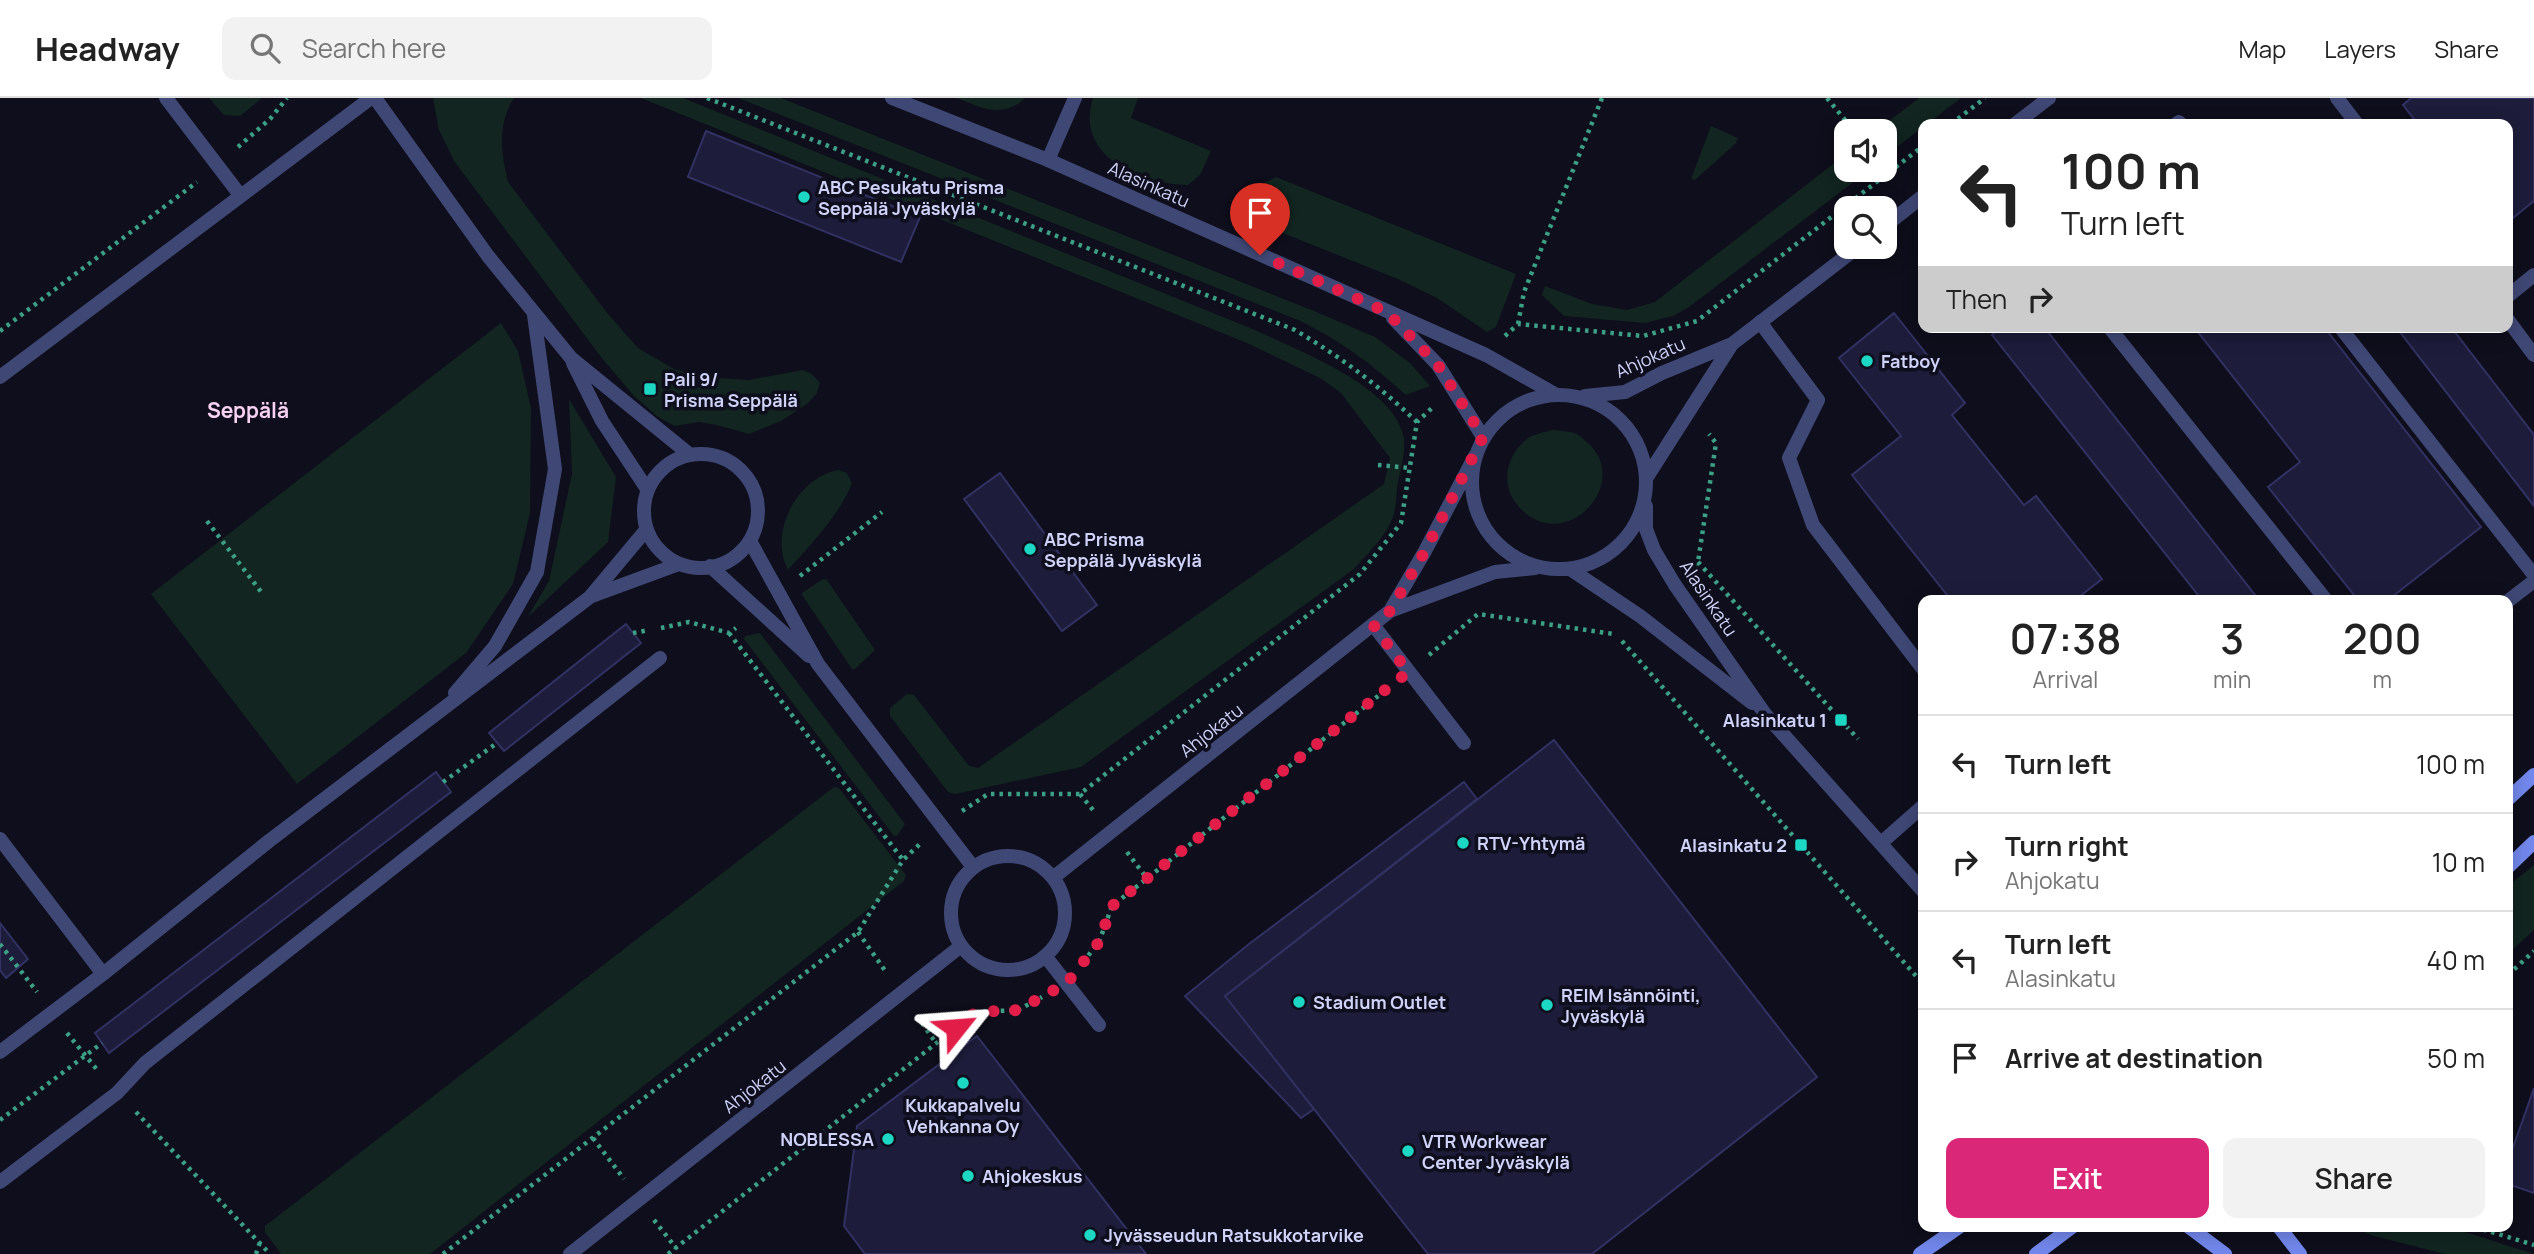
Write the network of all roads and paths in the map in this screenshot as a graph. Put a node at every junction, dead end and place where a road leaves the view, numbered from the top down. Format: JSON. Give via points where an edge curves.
{"nodes":[{"id":1,"x":166,"y":98,"type":"edge"},
{"id":2,"x":286,"y":98,"type":"edge"},
{"id":3,"x":373,"y":98,"type":"edge"},
{"id":4,"x":707,"y":98,"type":"edge"},
{"id":5,"x":892,"y":98,"type":"edge"},
{"id":6,"x":1075,"y":98,"type":"edge"},
{"id":7,"x":1602,"y":98,"type":"edge"},
{"id":8,"x":1828,"y":98,"type":"edge"},
{"id":9,"x":1985,"y":98,"type":"edge"},
{"id":10,"x":2049,"y":98,"type":"edge"},
{"id":11,"x":2337,"y":98,"type":"edge"},
{"id":12,"x":1845,"y":119,"type":"edge"},
{"id":13,"x":1958,"y":119,"type":"edge"},
{"id":14,"x":2022,"y":119,"type":"edge"},
{"id":15,"x":2353,"y":119,"type":"edge"},
{"id":16,"x":1918,"y":150,"type":"edge"},
{"id":17,"x":1048,"y":159,"type":"junction"},
{"id":18,"x":1897,"y":164,"type":"edge"},
{"id":19,"x":218,"y":166,"type":"junction"},
{"id":20,"x":1873,"y":182,"type":"edge"},
{"id":21,"x":240,"y":195,"type":"junction"},
{"id":22,"x":1918,"y":200,"type":"edge"},
{"id":23,"x":1897,"y":217,"type":"edge"},
{"id":24,"x":1842,"y":259,"type":"edge"},
{"id":25,"x":2534,"y":275,"type":"edge"},
{"id":26,"x":2513,"y":292,"type":"edge"},
{"id":27,"x":1387,"y":312,"type":"junction"},
{"id":28,"x":534,"y":314,"type":"junction"},
{"id":29,"x":1760,"y":322,"type":"junction"},
{"id":30,"x":1518,"y":324,"type":"junction"},
{"id":31,"x":2513,"y":327,"type":"edge"},
{"id":32,"x":0,"y":331,"type":"edge"},
{"id":33,"x":2114,"y":333,"type":"edge"},
{"id":34,"x":2345,"y":333,"type":"edge"},
{"id":35,"x":1643,"y":336,"type":"junction"},
{"id":36,"x":1732,"y":344,"type":"junction"},
{"id":37,"x":1486,"y":355,"type":"junction"},
{"id":38,"x":2534,"y":355,"type":"edge"},
{"id":39,"x":571,"y":358,"type":"junction"},
{"id":40,"x":1662,"y":373,"type":"junction"},
{"id":41,"x":0,"y":377,"type":"edge"},
{"id":42,"x":1455,"y":388,"type":"junction"},
{"id":43,"x":1556,"y":394,"type":"junction"},
{"id":44,"x":1581,"y":397,"type":"junction"},
{"id":45,"x":1689,"y":409,"type":"junction"},
{"id":46,"x":1417,"y":422,"type":"junction"},
{"id":47,"x":1483,"y":437,"type":"junction"},
{"id":48,"x":689,"y":454,"type":"junction"},
{"id":49,"x":1475,"y":456,"type":"junction"},
{"id":50,"x":1378,"y":465,"type":"dead end"},
{"id":51,"x":1410,"y":468,"type":"junction"},
{"id":52,"x":1647,"y":477,"type":"junction"},
{"id":53,"x":647,"y":489,"type":"junction"},
{"id":54,"x":1646,"y":494,"type":"junction"},
{"id":55,"x":207,"y":521,"type":"dead end"},
{"id":56,"x":646,"y":530,"type":"junction"},
{"id":57,"x":750,"y":541,"type":"junction"},
{"id":58,"x":1698,"y":562,"type":"junction"},
{"id":59,"x":679,"y":564,"type":"junction"},
{"id":60,"x":710,"y":566,"type":"junction"},
{"id":61,"x":1542,"y":568,"type":"junction"},
{"id":62,"x":1570,"y":569,"type":"junction"},
{"id":63,"x":2534,"y":575,"type":"edge"},
{"id":64,"x":2534,"y":581,"type":"edge"},
{"id":65,"x":1675,"y":585,"type":"junction"},
{"id":66,"x":262,"y":593,"type":"dead end"},
{"id":67,"x":2322,"y":595,"type":"edge"},
{"id":68,"x":590,"y":597,"type":"junction"},
{"id":69,"x":2513,"y":597,"type":"edge"},
{"id":70,"x":1390,"y":611,"type":"junction"},
{"id":71,"x":1374,"y":626,"type":"junction"},
{"id":72,"x":729,"y":633,"type":"dead end"},
{"id":73,"x":660,"y":658,"type":"dead end"},
{"id":74,"x":1918,"y":662,"type":"edge"},
{"id":75,"x":818,"y":664,"type":"junction"},
{"id":76,"x":1408,"y":672,"type":"junction"},
{"id":77,"x":439,"y":713,"type":"junction"},
{"id":78,"x":1765,"y":714,"type":"junction"},
{"id":79,"x":1858,"y":739,"type":"dead end"},
{"id":80,"x":496,"y":743,"type":"dead end"},
{"id":81,"x":1464,"y":743,"type":"dead end"},
{"id":82,"x":2534,"y":775,"type":"edge"},
{"id":83,"x":443,"y":782,"type":"dead end"},
{"id":84,"x":2513,"y":794,"type":"edge"},
{"id":85,"x":1918,"y":810,"type":"edge"},
{"id":86,"x":940,"y":824,"type":"junction"},
{"id":87,"x":0,"y":839,"type":"edge"},
{"id":88,"x":2534,"y":842,"type":"edge"},
{"id":89,"x":1881,"y":843,"type":"junction"},
{"id":90,"x":904,"y":860,"type":"junction"},
{"id":91,"x":2513,"y":862,"type":"edge"},
{"id":92,"x":973,"y":867,"type":"junction"},
{"id":93,"x":1054,"y":877,"type":"junction"},
{"id":94,"x":1918,"y":885,"type":"edge"},
{"id":95,"x":0,"y":944,"type":"edge"},
{"id":96,"x":961,"y":946,"type":"junction"},
{"id":97,"x":2534,"y":951,"type":"edge"},
{"id":98,"x":1046,"y":957,"type":"junction"},
{"id":99,"x":2513,"y":970,"type":"edge"},
{"id":100,"x":103,"y":974,"type":"junction"},
{"id":101,"x":1918,"y":978,"type":"edge"},
{"id":102,"x":1067,"y":983,"type":"junction"},
{"id":103,"x":52,"y":1013,"type":"junction"},
{"id":104,"x":1099,"y":1025,"type":"dead end"},
{"id":105,"x":102,"y":1043,"type":"dead end"},
{"id":106,"x":0,"y":1052,"type":"edge"},
{"id":107,"x":85,"y":1056,"type":"junction"},
{"id":108,"x":117,"y":1093,"type":"junction"},
{"id":109,"x":0,"y":1120,"type":"edge"},
{"id":110,"x":0,"y":1182,"type":"edge"},
{"id":111,"x":1952,"y":1232,"type":"edge"},
{"id":112,"x":2066,"y":1232,"type":"edge"},
{"id":113,"x":2196,"y":1232,"type":"edge"},
{"id":114,"x":2283,"y":1232,"type":"edge"},
{"id":115,"x":2491,"y":1232,"type":"edge"},
{"id":116,"x":260,"y":1241,"type":"junction"},
{"id":117,"x":2534,"y":1245,"type":"edge"},
{"id":118,"x":257,"y":1254,"type":"edge"},
{"id":119,"x":270,"y":1254,"type":"edge"},
{"id":120,"x":443,"y":1254,"type":"edge"},
{"id":121,"x":570,"y":1254,"type":"edge"},
{"id":122,"x":668,"y":1254,"type":"edge"},
{"id":123,"x":1920,"y":1254,"type":"edge"},
{"id":124,"x":2036,"y":1254,"type":"edge"},
{"id":125,"x":2225,"y":1254,"type":"edge"},
{"id":126,"x":2300,"y":1254,"type":"edge"}],
"edges":[{"from":1,"to":19,"type":"street"},
{"from":2,"to":19,"type":"path"},
{"from":3,"to":21,"type":"street"},
{"from":3,"to":28,"type":"street"},
{"from":4,"to":46,"type":"path","via":[[1295,330],[1339,356]]},
{"from":5,"to":17,"type":"street","name":"Alasinkatu"},
{"from":6,"to":17,"type":"street"},
{"from":7,"to":30,"type":"path","via":[[1524,292]]},
{"from":8,"to":12,"type":"path"},
{"from":9,"to":13,"type":"path"},
{"from":10,"to":14,"type":"street"},
{"from":11,"to":15,"type":"street"},
{"from":16,"to":18,"type":"path"},
{"from":17,"to":27,"type":"street","name":"Alasinkatu"},
{"from":19,"to":21,"type":"street"},
{"from":19,"to":32,"type":"path"},
{"from":20,"to":35,"type":"path","via":[[1697,321]]},
{"from":21,"to":41,"type":"street"},
{"from":22,"to":23,"type":"street"},
{"from":24,"to":29,"type":"street","name":"Ahjokatu"},
{"from":25,"to":26,"type":"street"},
{"from":27,"to":37,"type":"street","name":"Alasinkatu"},
{"from":27,"to":42,"type":"street","name":"Alasinkatu"},
{"from":28,"to":39,"type":"street"},
{"from":28,"to":77,"type":"street","via":[[555,469],[537,572],[495,646]]},
{"from":29,"to":36,"type":"street","name":"Ahjokatu"},
{"from":29,"to":74,"type":"street","via":[[1818,400],[1789,458],[1813,526]]},
{"from":30,"to":35,"type":"path"},
{"from":30,"to":37,"type":"path"},
{"from":31,"to":38,"type":"street"},
{"from":33,"to":67,"type":"street"},
{"from":34,"to":63,"type":"street"},
{"from":35,"to":40,"type":"path"},
{"from":36,"to":40,"type":"street","name":"Ahjokatu"},
{"from":36,"to":45,"type":"street","name":"Ahjokatu"},
{"from":37,"to":43,"type":"street","name":"Alasinkatu"},
{"from":39,"to":48,"type":"street"},
{"from":39,"to":53,"type":"street","via":[[602,421]]},
{"from":40,"to":44,"type":"street","name":"Ahjokatu","via":[[1625,392]]},
{"from":42,"to":46,"type":"path"},
{"from":42,"to":47,"type":"street","name":"Alasinkatu"},
{"from":43,"to":44,"type":"street"},
{"from":43,"to":47,"type":"street","via":[[1514,406]]},
{"from":44,"to":52,"type":"street","via":[[1614,413],[1627,426]]},
{"from":45,"to":52,"type":"street","name":"Ahjokatu"},
{"from":45,"to":58,"type":"path","via":[[1716,443]]},
{"from":46,"to":51,"type":"path"},
{"from":47,"to":49,"type":"street"},
{"from":48,"to":53,"type":"street","via":[[665,465]]},
{"from":48,"to":57,"type":"street","via":[[716,456],[738,467],[748,479],[758,509]]},
{"from":49,"to":61,"type":"street","via":[[1473,497],[1489,535],[1513,555]]},
{"from":49,"to":70,"type":"street","name":"Ahjokatu"},
{"from":50,"to":51,"type":"path"},
{"from":51,"to":86,"type":"path","via":[[1401,523],[1360,574],[1080,794],[988,794]]},
{"from":52,"to":54,"type":"street"},
{"from":53,"to":56,"type":"street"},
{"from":54,"to":62,"type":"street","via":[[1640,516],[1612,552]]},
{"from":54,"to":65,"type":"street","name":"Alasinkatu","via":[[1646,529]]},
{"from":55,"to":66,"type":"path"},
{"from":56,"to":59,"type":"street","via":[[652,542]]},
{"from":56,"to":68,"type":"street"},
{"from":57,"to":60,"type":"street","via":[[734,559]]},
{"from":57,"to":75,"type":"street"},
{"from":58,"to":65,"type":"path"},
{"from":58,"to":79,"type":"path"},
{"from":59,"to":60,"type":"street"},
{"from":59,"to":68,"type":"street"},
{"from":60,"to":75,"type":"street"},
{"from":61,"to":62,"type":"street"},
{"from":61,"to":70,"type":"street","name":"Ahjokatu","via":[[1495,572]]},
{"from":62,"to":78,"type":"street","name":"Alasinkatu","via":[[1671,639]]},
{"from":64,"to":69,"type":"street"},
{"from":65,"to":78,"type":"street","name":"Alasinkatu"},
{"from":68,"to":77,"type":"street"},
{"from":70,"to":71,"type":"street","name":"Ahjokatu"},
{"from":71,"to":76,"type":"street"},
{"from":71,"to":93,"type":"street","name":"Ahjokatu"},
{"from":72,"to":90,"type":"path"},
{"from":73,"to":108,"type":"street","via":[[145,1063]]},
{"from":75,"to":86,"type":"street"},
{"from":76,"to":81,"type":"street"},
{"from":76,"to":101,"type":"path","via":[[1478,614],[1617,635]]},
{"from":76,"to":102,"type":"path","via":[[1112,906],[1099,942]]},
{"from":77,"to":100,"type":"street"},
{"from":78,"to":89,"type":"street","name":"Alasinkatu"},
{"from":80,"to":83,"type":"path"},
{"from":82,"to":84,"type":"main road"},
{"from":85,"to":89,"type":"street"},
{"from":86,"to":90,"type":"path"},
{"from":86,"to":92,"type":"street"},
{"from":87,"to":100,"type":"street"},
{"from":88,"to":91,"type":"main road"},
{"from":89,"to":94,"type":"street","name":"Alasinkatu"},
{"from":90,"to":120,"type":"path","via":[[858,932]]},
{"from":92,"to":93,"type":"street","via":[[997,856],[1022,857]]},
{"from":92,"to":96,"type":"street","via":[[955,888],[950,915]]},
{"from":93,"to":98,"type":"street","via":[[1066,905],[1061,937]]},
{"from":95,"to":103,"type":"path"},
{"from":96,"to":98,"type":"street","via":[[985,967],[1017,970]]},
{"from":96,"to":121,"type":"street","name":"Ahjokatu"},
{"from":97,"to":99,"type":"path"},
{"from":98,"to":102,"type":"street"},
{"from":100,"to":103,"type":"street"},
{"from":102,"to":104,"type":"street"},
{"from":102,"to":122,"type":"path","via":[[1018,1010],[976,1012]]},
{"from":103,"to":106,"type":"street"},
{"from":103,"to":107,"type":"path"},
{"from":105,"to":107,"type":"path"},
{"from":107,"to":108,"type":"path"},
{"from":107,"to":109,"type":"path"},
{"from":108,"to":110,"type":"street"},
{"from":108,"to":116,"type":"path"},
{"from":111,"to":123,"type":"main road"},
{"from":112,"to":124,"type":"main road"},
{"from":113,"to":125,"type":"main road"},
{"from":114,"to":126,"type":"main road"},
{"from":115,"to":117,"type":"path"},
{"from":116,"to":118,"type":"path"},
{"from":116,"to":119,"type":"path"}]}
